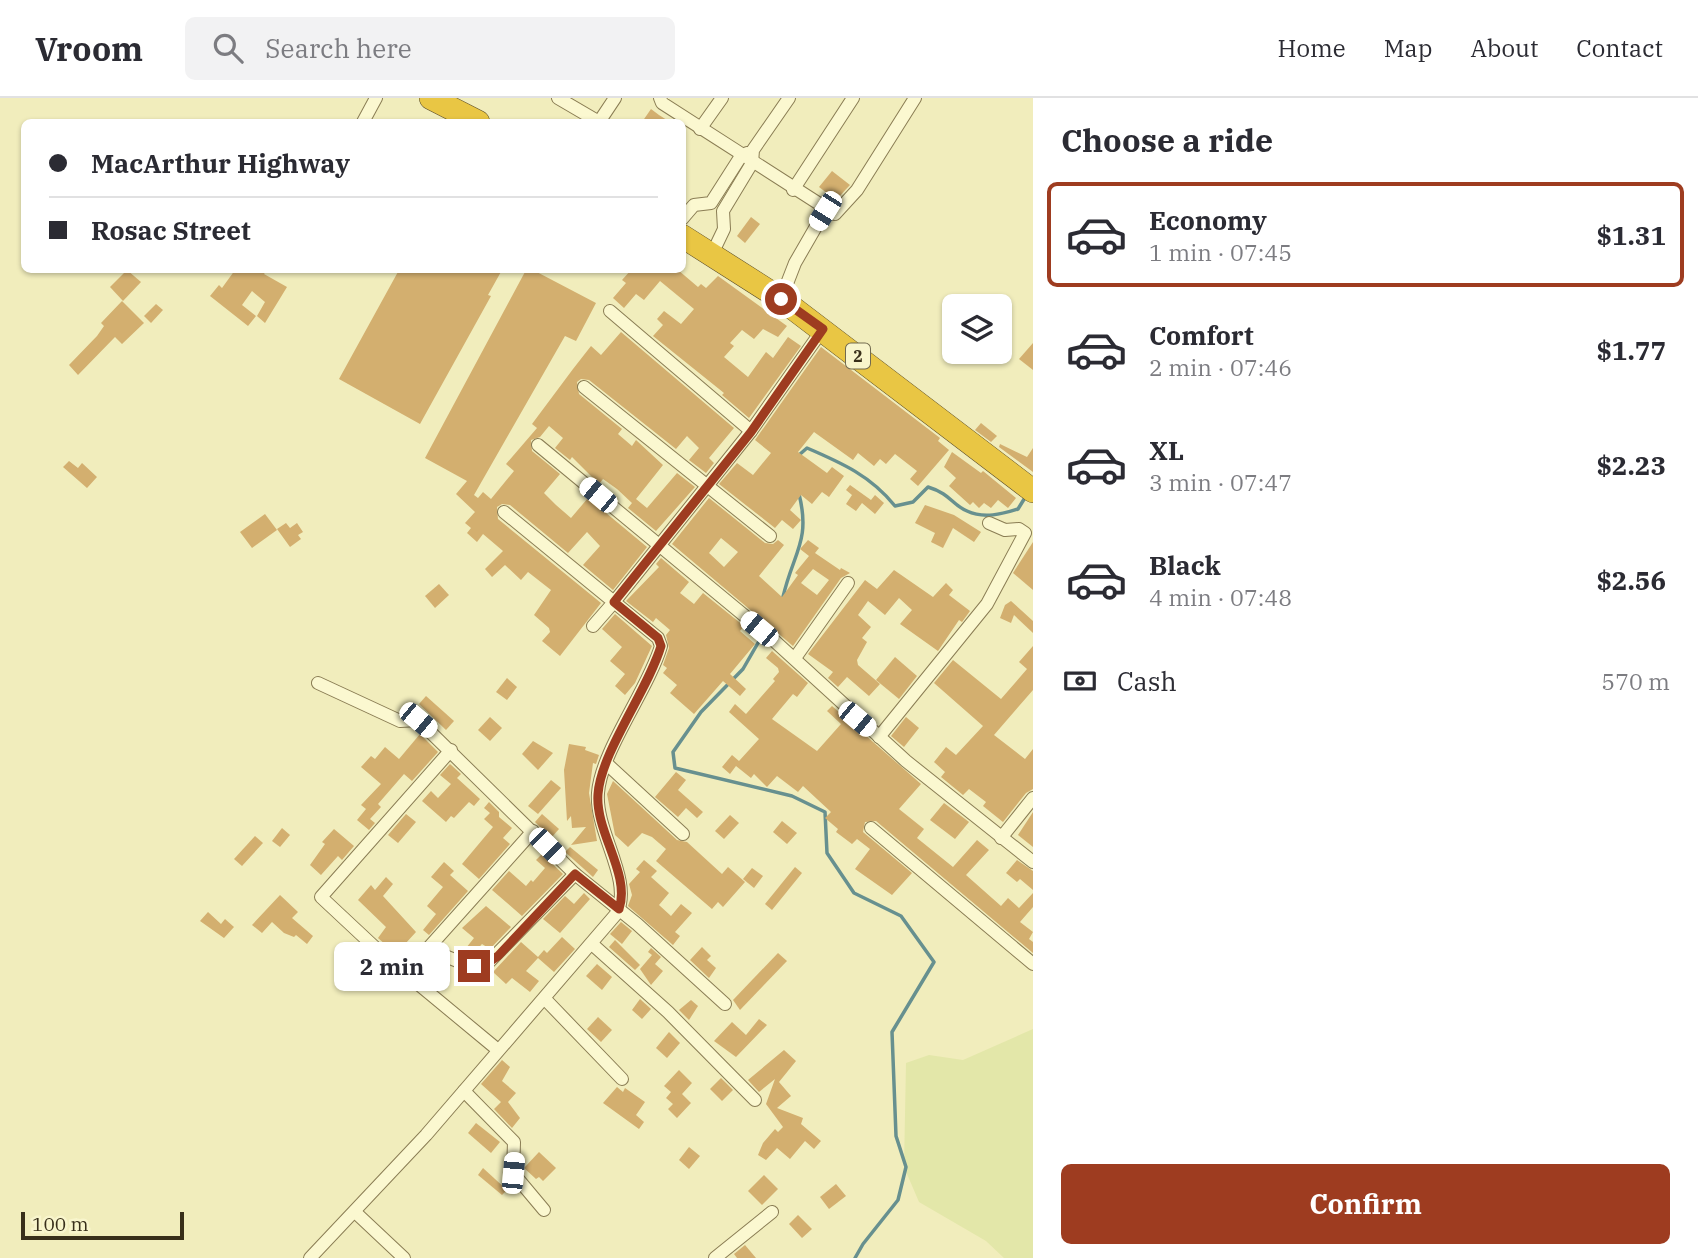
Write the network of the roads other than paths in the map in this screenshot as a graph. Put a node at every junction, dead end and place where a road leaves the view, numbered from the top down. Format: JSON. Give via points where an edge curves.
{"nodes":[{"id":1,"x":376,"y":98,"type":"edge"},
{"id":2,"x":431,"y":98,"type":"edge"},
{"id":3,"x":558,"y":98,"type":"edge"},
{"id":4,"x":615,"y":98,"type":"edge"},
{"id":5,"x":660,"y":98,"type":"edge"},
{"id":6,"x":722,"y":98,"type":"edge"},
{"id":7,"x":789,"y":98,"type":"edge"},
{"id":8,"x":853,"y":98,"type":"edge"},
{"id":9,"x":915,"y":98,"type":"edge"},
{"id":10,"x":365,"y":119,"type":"edge"},
{"id":11,"x":472,"y":119,"type":"edge"},
{"id":12,"x":594,"y":119,"type":"edge"},
{"id":13,"x":601,"y":119,"type":"edge"},
{"id":14,"x":685,"y":119,"type":"edge"},
{"id":15,"x":686,"y":119,"type":"edge"},
{"id":16,"x":700,"y":129,"type":"junction"},
{"id":17,"x":749,"y":156,"type":"junction"},
{"id":18,"x":793,"y":190,"type":"junction"},
{"id":19,"x":711,"y":203,"type":"junction"},
{"id":20,"x":723,"y":211,"type":"junction"},
{"id":21,"x":825,"y":211,"type":"junction"},
{"id":22,"x":686,"y":214,"type":"edge"},
{"id":23,"x":686,"y":238,"type":"edge"},
{"id":24,"x":712,"y":254,"type":"junction"},
{"id":25,"x":781,"y":299,"type":"junction"},
{"id":26,"x":610,"y":311,"type":"dead end"},
{"id":27,"x":823,"y":329,"type":"junction"},
{"id":28,"x":584,"y":387,"type":"dead end"},
{"id":29,"x":751,"y":432,"type":"junction"},
{"id":30,"x":538,"y":445,"type":"dead end"},
{"id":31,"x":706,"y":486,"type":"junction"},
{"id":32,"x":1030,"y":489,"type":"edge"},
{"id":33,"x":504,"y":512,"type":"dead end"},
{"id":34,"x":989,"y":523,"type":"dead end"},
{"id":35,"x":770,"y":536,"type":"dead end"},
{"id":36,"x":659,"y":545,"type":"junction"},
{"id":37,"x":848,"y":583,"type":"dead end"},
{"id":38,"x":614,"y":602,"type":"junction"},
{"id":39,"x":593,"y":626,"type":"dead end"},
{"id":40,"x":794,"y":659,"type":"junction"},
{"id":41,"x":318,"y":682,"type":"dead end"},
{"id":42,"x":879,"y":737,"type":"junction"},
{"id":43,"x":451,"y":750,"type":"junction"},
{"id":44,"x":607,"y":764,"type":"junction"},
{"id":45,"x":1033,"y":798,"type":"edge"},
{"id":46,"x":871,"y":828,"type":"dead end"},
{"id":47,"x":533,"y":831,"type":"junction"},
{"id":48,"x":684,"y":834,"type":"dead end"},
{"id":49,"x":1002,"y":838,"type":"junction"},
{"id":50,"x":1033,"y":862,"type":"edge"},
{"id":51,"x":575,"y":874,"type":"junction"},
{"id":52,"x":619,"y":909,"type":"junction"},
{"id":53,"x":592,"y":944,"type":"junction"},
{"id":54,"x":428,"y":949,"type":"junction"},
{"id":55,"x":1033,"y":964,"type":"edge"},
{"id":56,"x":406,"y":973,"type":"junction"},
{"id":57,"x":545,"y":999,"type":"junction"},
{"id":58,"x":725,"y":1004,"type":"dead end"},
{"id":59,"x":498,"y":1050,"type":"junction"},
{"id":60,"x":622,"y":1079,"type":"dead end"},
{"id":61,"x":464,"y":1091,"type":"junction"},
{"id":62,"x":755,"y":1100,"type":"dead end"},
{"id":63,"x":544,"y":1210,"type":"dead end"},
{"id":64,"x":355,"y":1212,"type":"junction"},
{"id":65,"x":772,"y":1212,"type":"dead end"},
{"id":66,"x":310,"y":1258,"type":"edge"},
{"id":67,"x":404,"y":1258,"type":"edge"},
{"id":68,"x":715,"y":1258,"type":"edge"}],
"edges":[{"from":1,"to":10,"type":"street"},
{"from":2,"to":11,"type":"highway"},
{"from":3,"to":12,"type":"street"},
{"from":4,"to":13,"type":"street"},
{"from":5,"to":14,"type":"street"},
{"from":6,"to":16,"type":"street"},
{"from":7,"to":17,"type":"street"},
{"from":8,"to":18,"type":"street"},
{"from":9,"to":21,"type":"street","via":[[857,190],[837,214]]},
{"from":15,"to":16,"type":"street"},
{"from":16,"to":17,"type":"street"},
{"from":17,"to":18,"type":"street"},
{"from":17,"to":19,"type":"street"},
{"from":17,"to":20,"type":"street"},
{"from":18,"to":21,"type":"street"},
{"from":19,"to":20,"type":"street"},
{"from":19,"to":22,"type":"street","via":[[694,205]]},
{"from":20,"to":24,"type":"street","via":[[724,229]]},
{"from":21,"to":25,"type":"street","via":[[795,263]]},
{"from":23,"to":24,"type":"highway","number":"2"},
{"from":24,"to":25,"type":"highway","number":"2"},
{"from":25,"to":27,"type":"highway","number":"2"},
{"from":26,"to":29,"type":"street"},
{"from":27,"to":29,"type":"street"},
{"from":27,"to":32,"type":"highway","number":"2"},
{"from":28,"to":31,"type":"street"},
{"from":29,"to":31,"type":"street"},
{"from":30,"to":36,"type":"street"},
{"from":31,"to":35,"type":"street"},
{"from":31,"to":36,"type":"street"},
{"from":33,"to":38,"type":"street"},
{"from":34,"to":42,"type":"street","via":[[1025,533],[987,604]]},
{"from":36,"to":38,"type":"street"},
{"from":36,"to":40,"type":"street"},
{"from":37,"to":40,"type":"street"},
{"from":38,"to":39,"type":"street"},
{"from":38,"to":44,"type":"street","via":[[658,638],[661,646]]},
{"from":40,"to":42,"type":"street"},
{"from":41,"to":43,"type":"street","via":[[400,721],[418,720]]},
{"from":42,"to":49,"type":"street"},
{"from":43,"to":47,"type":"street"},
{"from":43,"to":56,"type":"street","via":[[322,894],[326,903]]},
{"from":44,"to":48,"type":"street"},
{"from":44,"to":52,"type":"street","via":[[599,781],[598,812],[621,885]]},
{"from":45,"to":49,"type":"street"},
{"from":46,"to":55,"type":"street"},
{"from":47,"to":51,"type":"street"},
{"from":47,"to":54,"type":"street"},
{"from":49,"to":50,"type":"street"},
{"from":51,"to":52,"type":"street"},
{"from":51,"to":54,"type":"street","via":[[486,964],[467,965]]},
{"from":52,"to":53,"type":"street"},
{"from":52,"to":58,"type":"street"},
{"from":53,"to":57,"type":"street"},
{"from":53,"to":62,"type":"street"},
{"from":54,"to":56,"type":"street"},
{"from":56,"to":59,"type":"street"},
{"from":57,"to":59,"type":"street"},
{"from":57,"to":60,"type":"street"},
{"from":59,"to":61,"type":"street"},
{"from":61,"to":63,"type":"street","via":[[514,1142],[513,1173]]},
{"from":61,"to":64,"type":"street"},
{"from":64,"to":66,"type":"street"},
{"from":64,"to":67,"type":"street"},
{"from":65,"to":68,"type":"street"}]}
